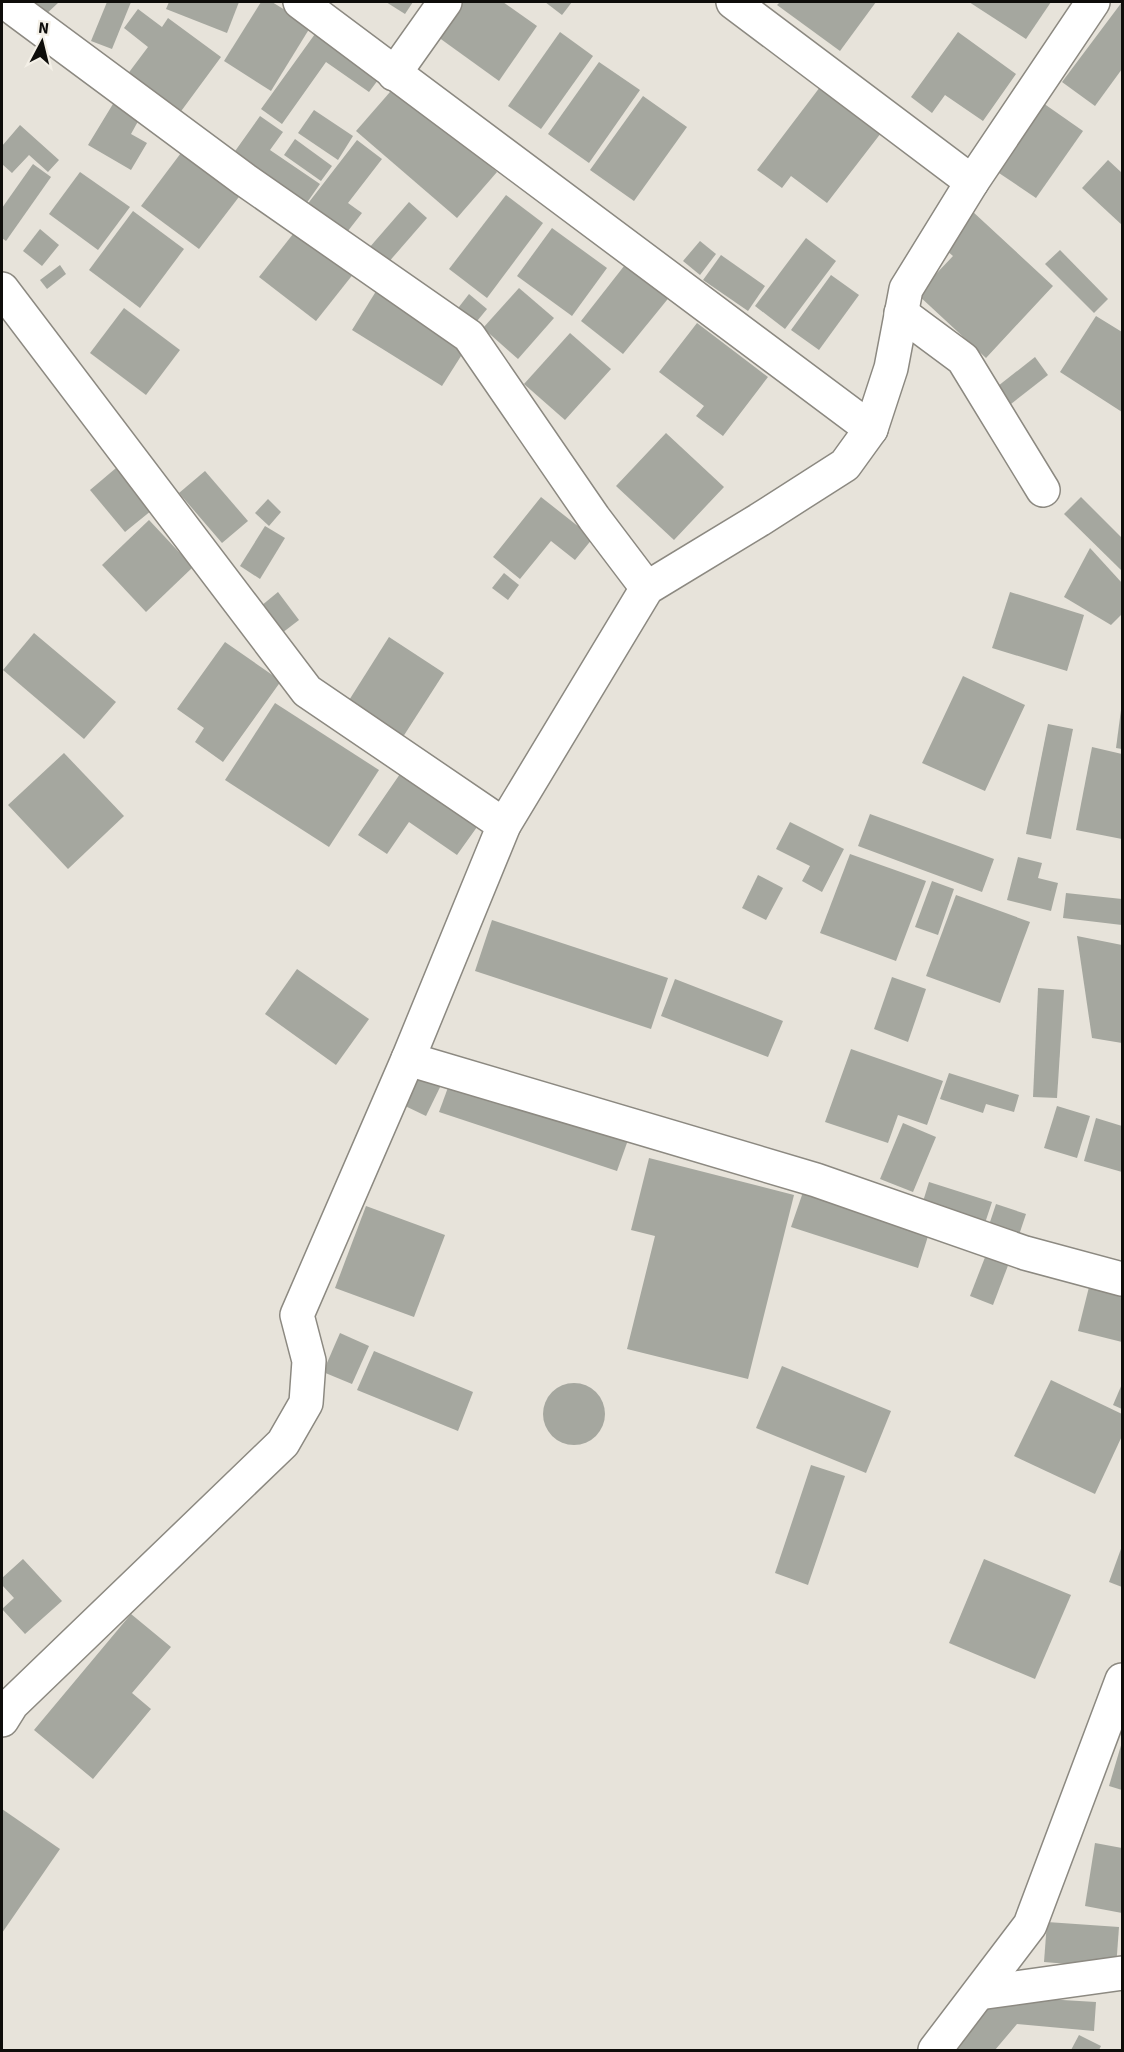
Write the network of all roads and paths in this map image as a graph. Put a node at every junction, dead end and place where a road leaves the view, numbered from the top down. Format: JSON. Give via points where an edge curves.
{"nodes":[{"id":1,"x":4,"y":2,"type":"edge"},
{"id":2,"x":300,"y":2,"type":"edge"},
{"id":3,"x":445,"y":2,"type":"edge"},
{"id":4,"x":733,"y":2,"type":"edge"},
{"id":5,"x":1093,"y":2,"type":"edge"},
{"id":6,"x":394,"y":74,"type":"junction"},
{"id":7,"x":972,"y":182,"type":"junction"},
{"id":8,"x":2,"y":289,"type":"edge"},
{"id":9,"x":901,"y":313,"type":"junction"},
{"id":10,"x":872,"y":429,"type":"junction"},
{"id":11,"x":1043,"y":490,"type":"dead end"},
{"id":12,"x":647,"y":588,"type":"junction"},
{"id":13,"x":504,"y":825,"type":"junction"},
{"id":14,"x":408,"y":1059,"type":"junction"},
{"id":15,"x":1122,"y":1279,"type":"edge"},
{"id":16,"x":1122,"y":1680,"type":"edge"},
{"id":17,"x":2,"y":1720,"type":"edge"},
{"id":18,"x":1122,"y":1973,"type":"edge"},
{"id":19,"x":978,"y":1993,"type":"junction"},
{"id":20,"x":935,"y":2050,"type":"edge"}],
"edges":[{"from":1,"to":12,"type":"street","via":[[245,180],[469,336]]},
{"from":2,"to":6,"type":"street"},
{"from":3,"to":6,"type":"street"},
{"from":4,"to":7,"type":"street"},
{"from":5,"to":7,"type":"street"},
{"from":6,"to":10,"type":"street"},
{"from":7,"to":9,"type":"street","via":[[906,289]]},
{"from":8,"to":13,"type":"street","via":[[307,691]]},
{"from":9,"to":10,"type":"street","via":[[891,368]]},
{"from":9,"to":11,"type":"street","via":[[963,358]]},
{"from":10,"to":12,"type":"street","via":[[845,465]]},
{"from":12,"to":13,"type":"street"},
{"from":13,"to":14,"type":"street"},
{"from":14,"to":15,"type":"street","via":[[816,1180],[1025,1253]]},
{"from":14,"to":17,"type":"street","via":[[297,1315],[309,1361],[306,1403],[283,1443],[12,1704]]},
{"from":16,"to":19,"type":"street","via":[[1030,1925]]},
{"from":18,"to":19,"type":"street"},
{"from":19,"to":20,"type":"street"}]}
